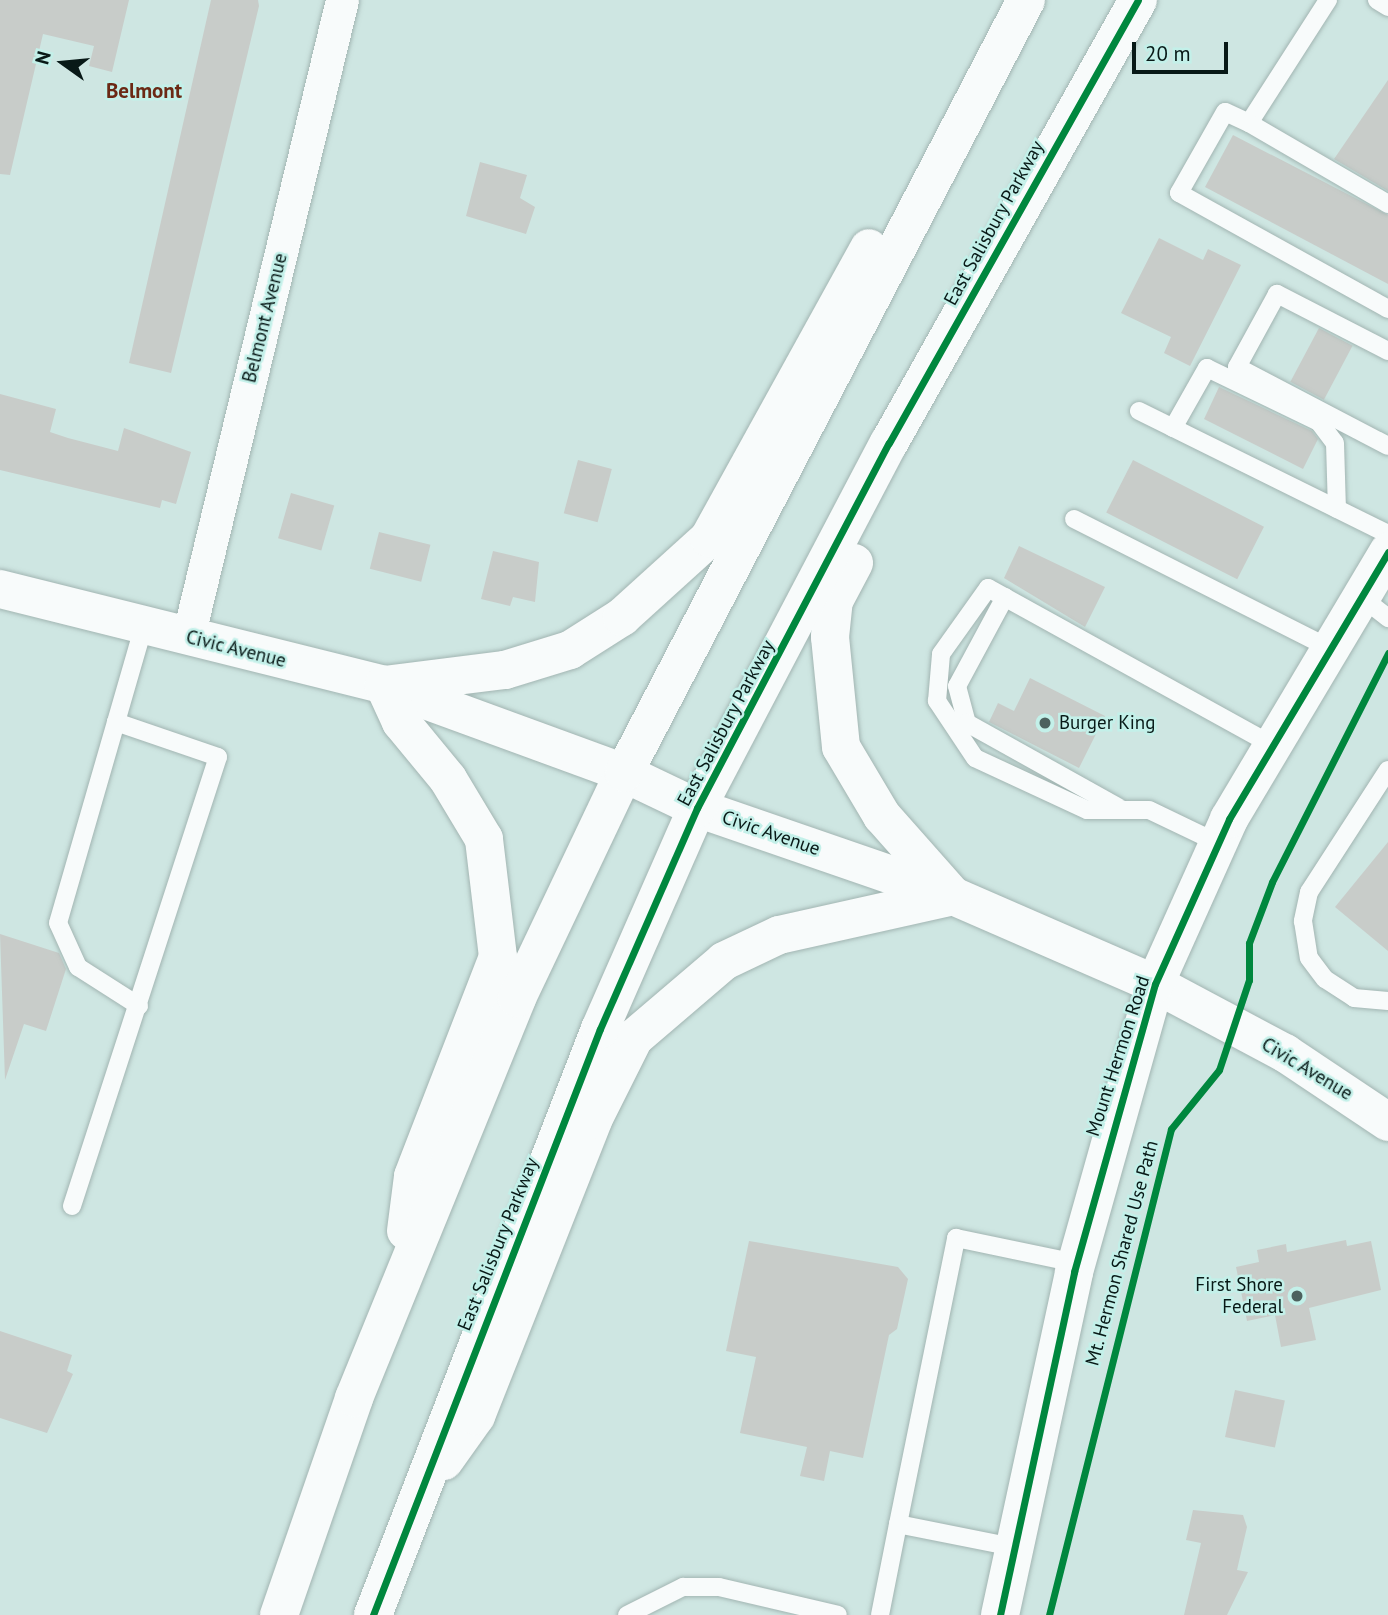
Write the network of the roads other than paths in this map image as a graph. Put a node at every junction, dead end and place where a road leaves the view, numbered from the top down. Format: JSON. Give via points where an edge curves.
{"nodes":[{"id":1,"x":342,"y":0,"type":"edge"},
{"id":2,"x":1026,"y":0,"type":"edge"},
{"id":3,"x":1138,"y":0,"type":"edge"},
{"id":4,"x":1328,"y":0,"type":"edge"},
{"id":5,"x":1377,"y":0,"type":"edge"},
{"id":6,"x":1388,"y":7,"type":"edge"},
{"id":7,"x":1007,"y":37,"type":"junction"},
{"id":8,"x":1249,"y":123,"type":"junction"},
{"id":9,"x":1035,"y":182,"type":"junction"},
{"id":10,"x":1388,"y":204,"type":"edge"},
{"id":11,"x":1388,"y":309,"type":"edge"},
{"id":12,"x":1388,"y":351,"type":"edge"},
{"id":13,"x":1139,"y":411,"type":"dead end"},
{"id":14,"x":1172,"y":428,"type":"junction"},
{"id":15,"x":1388,"y":446,"type":"edge"},
{"id":16,"x":1338,"y":509,"type":"junction"},
{"id":17,"x":1074,"y":519,"type":"dead end"},
{"id":18,"x":1388,"y":534,"type":"edge"},
{"id":19,"x":1388,"y":552,"type":"edge"},
{"id":20,"x":0,"y":589,"type":"edge"},
{"id":21,"x":1004,"y":597,"type":"junction"},
{"id":22,"x":1374,"y":607,"type":"edge"},
{"id":23,"x":144,"y":625,"type":"junction"},
{"id":24,"x":188,"y":637,"type":"junction"},
{"id":25,"x":1329,"y":648,"type":"junction"},
{"id":26,"x":384,"y":685,"type":"junction"},
{"id":27,"x":116,"y":722,"type":"junction"},
{"id":28,"x":1272,"y":745,"type":"junction"},
{"id":29,"x":1388,"y":770,"type":"edge"},
{"id":30,"x":624,"y":773,"type":"junction"},
{"id":31,"x":1118,"y":807,"type":"junction"},
{"id":32,"x":697,"y":808,"type":"junction"},
{"id":33,"x":1218,"y":843,"type":"junction"},
{"id":34,"x":953,"y":896,"type":"junction"},
{"id":35,"x":1155,"y":984,"type":"junction"},
{"id":36,"x":1388,"y":1001,"type":"edge"},
{"id":37,"x":139,"y":1006,"type":"junction"},
{"id":38,"x":1388,"y":1122,"type":"edge"},
{"id":39,"x":72,"y":1206,"type":"dead end"},
{"id":40,"x":1076,"y":1263,"type":"junction"},
{"id":41,"x":399,"y":1285,"type":"junction"},
{"id":42,"x":411,"y":1505,"type":"junction"},
{"id":43,"x":898,"y":1524,"type":"junction"},
{"id":44,"x":1013,"y":1548,"type":"junction"},
{"id":45,"x":279,"y":1615,"type":"edge"},
{"id":46,"x":373,"y":1615,"type":"edge"},
{"id":47,"x":627,"y":1615,"type":"edge"},
{"id":48,"x":838,"y":1615,"type":"edge"},
{"id":49,"x":880,"y":1615,"type":"edge"},
{"id":50,"x":1000,"y":1615,"type":"edge"}],
"edges":[{"from":1,"to":24,"type":"street","name":"Belmont Avenue"},
{"from":2,"to":7,"type":"main road"},
{"from":3,"to":9,"type":"main road","name":"East Salisbury Parkway"},
{"from":4,"to":8,"type":"lane"},
{"from":5,"to":6,"type":"lane"},
{"from":7,"to":26,"type":"main road","via":[[849,279],[709,538],[622,617],[570,650],[505,670]]},
{"from":7,"to":30,"type":"main road"},
{"from":8,"to":10,"type":"lane"},
{"from":8,"to":11,"type":"lane","via":[[1225,112],[1180,193]]},
{"from":9,"to":32,"type":"main road","name":"East Salisbury Parkway"},
{"from":9,"to":34,"type":"main road","via":[[985,325],[834,601],[830,637],[841,747],[882,816]]},
{"from":12,"to":15,"type":"lane","via":[[1277,294],[1237,368]]},
{"from":13,"to":14,"type":"lane"},
{"from":14,"to":16,"type":"lane"},
{"from":14,"to":16,"type":"lane","via":[[1207,368],[1319,422],[1335,443]]},
{"from":16,"to":18,"type":"lane"},
{"from":17,"to":25,"type":"lane"},
{"from":19,"to":22,"type":"main road","name":"Mount Hermon Road"},
{"from":20,"to":23,"type":"main road","name":"Civic Avenue"},
{"from":21,"to":28,"type":"lane"},
{"from":21,"to":31,"type":"lane","via":[[957,686],[967,723]]},
{"from":21,"to":31,"type":"lane","via":[[988,588],[941,654],[937,701],[948,726],[975,758],[1087,810]]},
{"from":22,"to":25,"type":"main road","name":"Mount Hermon Road"},
{"from":23,"to":24,"type":"main road","name":"Civic Avenue"},
{"from":23,"to":27,"type":"lane"},
{"from":24,"to":26,"type":"main road","name":"Civic Avenue"},
{"from":25,"to":28,"type":"main road","name":"Mount Hermon Road"},
{"from":26,"to":30,"type":"main road","name":"Civic Avenue"},
{"from":26,"to":41,"type":"main road","via":[[401,722],[447,779],[484,839],[498,957],[413,1176]]},
{"from":27,"to":37,"type":"lane","via":[[58,923],[78,967]]},
{"from":27,"to":37,"type":"lane","via":[[218,757]]},
{"from":28,"to":33,"type":"main road","name":"Mount Hermon Road"},
{"from":29,"to":36,"type":"lane","via":[[1309,892],[1303,921],[1309,958],[1325,979],[1354,998]]},
{"from":30,"to":32,"type":"main road","name":"Civic Avenue"},
{"from":30,"to":41,"type":"main road","via":[[517,998]]},
{"from":31,"to":33,"type":"lane","via":[[1149,810]]},
{"from":32,"to":34,"type":"main road","name":"Civic Avenue"},
{"from":32,"to":42,"type":"main road","name":"East Salisbury Parkway","via":[[600,1029]]},
{"from":33,"to":35,"type":"main road","name":"Mount Hermon Road"},
{"from":34,"to":35,"type":"main road","name":"Civic Avenue"},
{"from":34,"to":42,"type":"main road","via":[[779,935],[723,961],[634,1038],[593,1121],[476,1416]]},
{"from":35,"to":38,"type":"main road","name":"Civic Avenue","via":[[1285,1054]]},
{"from":35,"to":40,"type":"main road","name":"Mount Hermon Road"},
{"from":37,"to":39,"type":"lane"},
{"from":40,"to":43,"type":"lane","via":[[957,1238]]},
{"from":40,"to":44,"type":"main road","name":"Mount Hermon Road"},
{"from":41,"to":45,"type":"main road"},
{"from":42,"to":46,"type":"main road","name":"East Salisbury Parkway"},
{"from":43,"to":44,"type":"lane"},
{"from":43,"to":49,"type":"lane"},
{"from":44,"to":50,"type":"main road","name":"Mount Hermon Road"},
{"from":47,"to":48,"type":"lane","via":[[683,1587],[719,1587]]}]}
